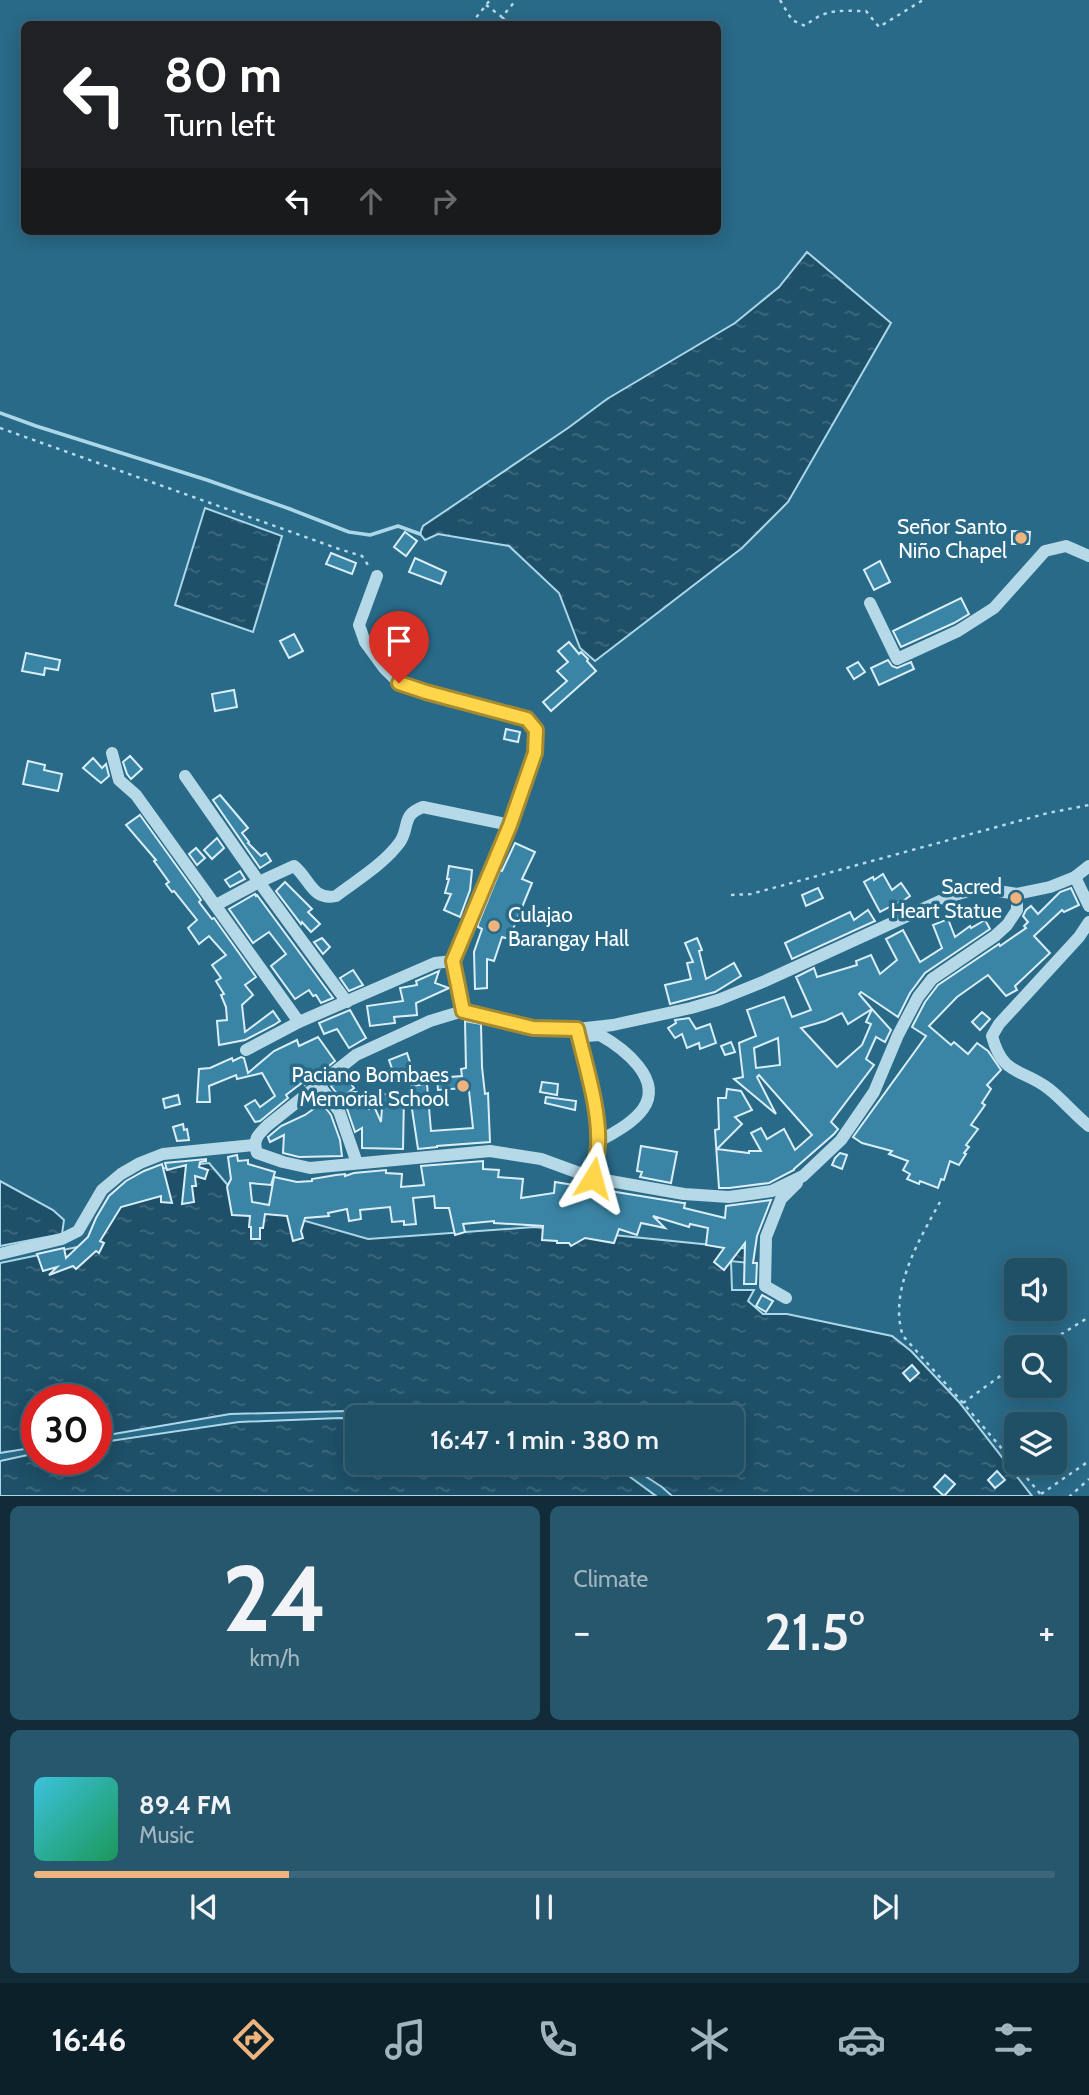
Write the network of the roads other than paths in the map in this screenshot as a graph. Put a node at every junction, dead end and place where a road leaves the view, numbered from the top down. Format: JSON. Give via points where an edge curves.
{"nodes":[{"id":1,"x":1089,"y":556,"type":"edge"},
{"id":2,"x":377,"y":576,"type":"road end"},
{"id":3,"x":870,"y":603,"type":"dead end"},
{"id":4,"x":112,"y":753,"type":"dead end"},
{"id":5,"x":185,"y":776,"type":"dead end"},
{"id":6,"x":510,"y":825,"type":"junction"},
{"id":7,"x":1089,"y":866,"type":"edge"},
{"id":8,"x":1075,"y":877,"type":"junction"},
{"id":9,"x":259,"y":881,"type":"junction"},
{"id":10,"x":1017,"y":894,"type":"junction"},
{"id":11,"x":216,"y":905,"type":"junction"},
{"id":12,"x":1089,"y":906,"type":"edge"},
{"id":13,"x":1089,"y":922,"type":"edge"},
{"id":14,"x":453,"y":961,"type":"junction"},
{"id":15,"x":347,"y":1002,"type":"junction"},
{"id":16,"x":463,"y":1011,"type":"junction"},
{"id":17,"x":299,"y":1023,"type":"junction"},
{"id":18,"x":578,"y":1033,"type":"junction"},
{"id":19,"x":246,"y":1049,"type":"dead end"},
{"id":20,"x":318,"y":1085,"type":"junction"},
{"id":21,"x":1089,"y":1126,"type":"edge"},
{"id":22,"x":598,"y":1143,"type":"junction"},
{"id":23,"x":254,"y":1145,"type":"junction"},
{"id":24,"x":358,"y":1163,"type":"junction"},
{"id":25,"x":803,"y":1175,"type":"junction"},
{"id":26,"x":593,"y":1178,"type":"junction"},
{"id":27,"x":0,"y":1254,"type":"edge"},
{"id":28,"x":786,"y":1298,"type":"dead end"}],
"edges":[{"from":1,"to":3,"type":"street","via":[[1066,546],[1045,551],[994,608],[958,631],[897,659]]},
{"from":2,"to":6,"type":"street","via":[[359,625],[365,642],[399,683],[527,719],[536,730],[535,753]]},
{"from":4,"to":11,"type":"street","via":[[119,780],[136,795]]},
{"from":5,"to":9,"type":"street"},
{"from":6,"to":9,"type":"street","via":[[422,807],[408,815],[402,839],[387,856],[336,897],[318,895],[294,866]]},
{"from":6,"to":14,"type":"street"},
{"from":7,"to":8,"type":"street"},
{"from":8,"to":10,"type":"street"},
{"from":8,"to":12,"type":"street"},
{"from":9,"to":11,"type":"street"},
{"from":9,"to":15,"type":"street"},
{"from":10,"to":18,"type":"street","via":[[979,888],[951,896],[718,1000]]},
{"from":10,"to":25,"type":"street","via":[[1017,910],[1007,925],[932,979],[913,1006],[874,1092],[855,1122]]},
{"from":11,"to":17,"type":"street"},
{"from":13,"to":21,"type":"street","via":[[992,1036],[996,1053],[1014,1071],[1045,1086]]},
{"from":14,"to":15,"type":"street","via":[[435,963]]},
{"from":14,"to":16,"type":"street"},
{"from":15,"to":17,"type":"street"},
{"from":16,"to":18,"type":"street","via":[[533,1028]]},
{"from":16,"to":20,"type":"street","via":[[356,1055]]},
{"from":17,"to":19,"type":"street"},
{"from":18,"to":22,"type":"street"},
{"from":18,"to":22,"type":"street","via":[[600,1035],[633,1059],[649,1092],[645,1107],[634,1119]]},
{"from":20,"to":23,"type":"street","via":[[268,1125]]},
{"from":20,"to":24,"type":"street","via":[[339,1111]]},
{"from":22,"to":26,"type":"street"},
{"from":23,"to":24,"type":"street","via":[[257,1153],[267,1158],[310,1168]]},
{"from":23,"to":27,"type":"street","via":[[163,1154],[139,1163],[102,1190],[78,1231]]},
{"from":24,"to":26,"type":"street","via":[[490,1151],[541,1159]]},
{"from":25,"to":26,"type":"street","via":[[772,1191],[719,1197]]},
{"from":25,"to":28,"type":"street","via":[[781,1199],[765,1237],[765,1286]]}]}
